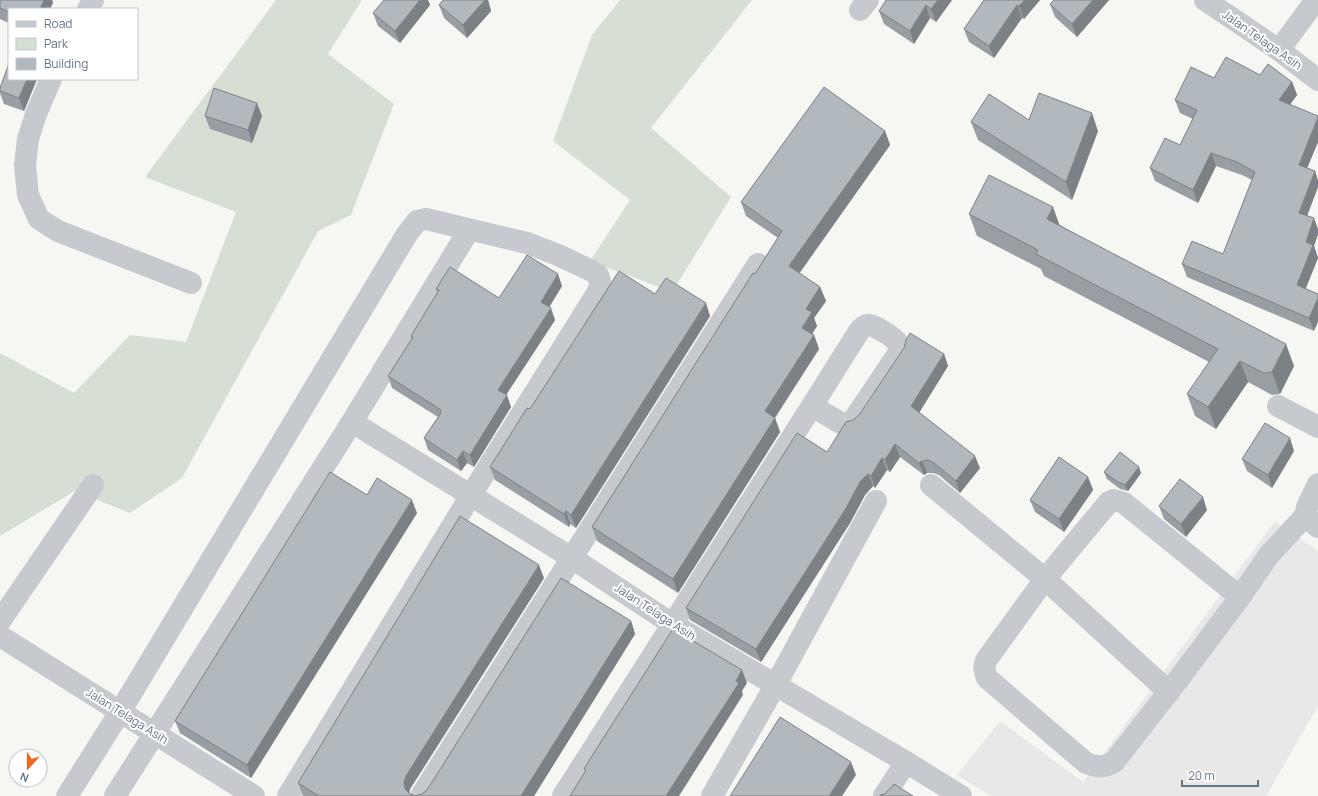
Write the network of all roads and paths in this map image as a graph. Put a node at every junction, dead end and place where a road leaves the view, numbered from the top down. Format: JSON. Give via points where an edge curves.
{"nodes":[{"id":1,"x":1205,"y":0,"type":"edge"},
{"id":2,"x":1316,"y":0,"type":"edge"},
{"id":3,"x":1279,"y":50,"type":"junction"},
{"id":4,"x":51,"y":80,"type":"edge"},
{"id":5,"x":1318,"y":80,"type":"edge"},
{"id":6,"x":469,"y":230,"type":"junction"},
{"id":7,"x":758,"y":264,"type":"dead end"},
{"id":8,"x":191,"y":283,"type":"dead end"},
{"id":9,"x":812,"y":406,"type":"dead end"},
{"id":10,"x":1278,"y":406,"type":"dead end"},
{"id":11,"x":352,"y":422,"type":"junction"},
{"id":12,"x":1318,"y":427,"type":"edge"},
{"id":13,"x":1318,"y":484,"type":"edge"},
{"id":14,"x":93,"y":485,"type":"dead end"},
{"id":15,"x":931,"y":485,"type":"dead end"},
{"id":16,"x":471,"y":495,"type":"junction"},
{"id":17,"x":876,"y":500,"type":"dead end"},
{"id":18,"x":1312,"y":522,"type":"edge"},
{"id":19,"x":572,"y":558,"type":"junction"},
{"id":20,"x":1045,"y":579,"type":"junction"},
{"id":21,"x":1240,"y":597,"type":"junction"},
{"id":22,"x":0,"y":621,"type":"edge"},
{"id":23,"x":672,"y":624,"type":"junction"},
{"id":24,"x":0,"y":636,"type":"edge"},
{"id":25,"x":774,"y":686,"type":"junction"},
{"id":26,"x":1169,"y":692,"type":"junction"},
{"id":27,"x":120,"y":712,"type":"junction"},
{"id":28,"x":156,"y":733,"type":"junction"},
{"id":29,"x":906,"y":762,"type":"junction"},
{"id":30,"x":67,"y":796,"type":"edge"},
{"id":31,"x":115,"y":796,"type":"edge"},
{"id":32,"x":254,"y":796,"type":"edge"},
{"id":33,"x":288,"y":796,"type":"edge"},
{"id":34,"x":422,"y":796,"type":"edge"},
{"id":35,"x":562,"y":796,"type":"edge"},
{"id":36,"x":712,"y":796,"type":"edge"},
{"id":37,"x":884,"y":796,"type":"edge"},
{"id":38,"x":960,"y":796,"type":"edge"}],
"edges":[{"from":1,"to":3,"type":"street","name":"Jalan Telaga Asih"},
{"from":2,"to":3,"type":"street"},
{"from":3,"to":5,"type":"street","name":"Jalan Telaga Asih"},
{"from":4,"to":8,"type":"street","via":[[28,139],[25,165],[28,195],[39,219],[58,231]]},
{"from":6,"to":11,"type":"street"},
{"from":6,"to":16,"type":"street","via":[[527,243],[558,255],[592,271],[600,281],[599,290]]},
{"from":6,"to":27,"type":"street","via":[[426,219],[417,222],[407,234]]},
{"from":7,"to":19,"type":"street"},
{"from":9,"to":23,"type":"street"},
{"from":10,"to":12,"type":"street"},
{"from":11,"to":16,"type":"street","name":"Jalan Telaga Asih"},
{"from":11,"to":28,"type":"street"},
{"from":13,"to":18,"type":"street","via":[[1307,507]]},
{"from":14,"to":22,"type":"street"},
{"from":15,"to":20,"type":"street"},
{"from":16,"to":19,"type":"street","name":"Jalan Telaga Asih"},
{"from":16,"to":33,"type":"street"},
{"from":17,"to":25,"type":"street"},
{"from":18,"to":21,"type":"street","via":[[1269,555]]},
{"from":19,"to":23,"type":"street","name":"Jalan Telaga Asih"},
{"from":19,"to":34,"type":"street"},
{"from":20,"to":21,"type":"street","via":[[1109,502],[1114,500],[1124,503]]},
{"from":20,"to":26,"type":"street"},
{"from":20,"to":26,"type":"street","via":[[987,659],[984,665],[987,678],[1086,763],[1100,767],[1114,762]]},
{"from":21,"to":26,"type":"street"},
{"from":23,"to":25,"type":"street","name":"Jalan Telaga Asih"},
{"from":23,"to":35,"type":"street"},
{"from":24,"to":27,"type":"street","name":"Jalan Telaga Asih"},
{"from":25,"to":29,"type":"street","name":"Jalan Telaga Asih"},
{"from":25,"to":36,"type":"street"},
{"from":27,"to":28,"type":"street","name":"Jalan Telaga Asih"},
{"from":27,"to":30,"type":"street"},
{"from":28,"to":31,"type":"street"},
{"from":28,"to":32,"type":"street","name":"Jalan Telaga Asih"},
{"from":29,"to":37,"type":"street"},
{"from":29,"to":38,"type":"street","name":"Jalan Telaga Asih"}]}
